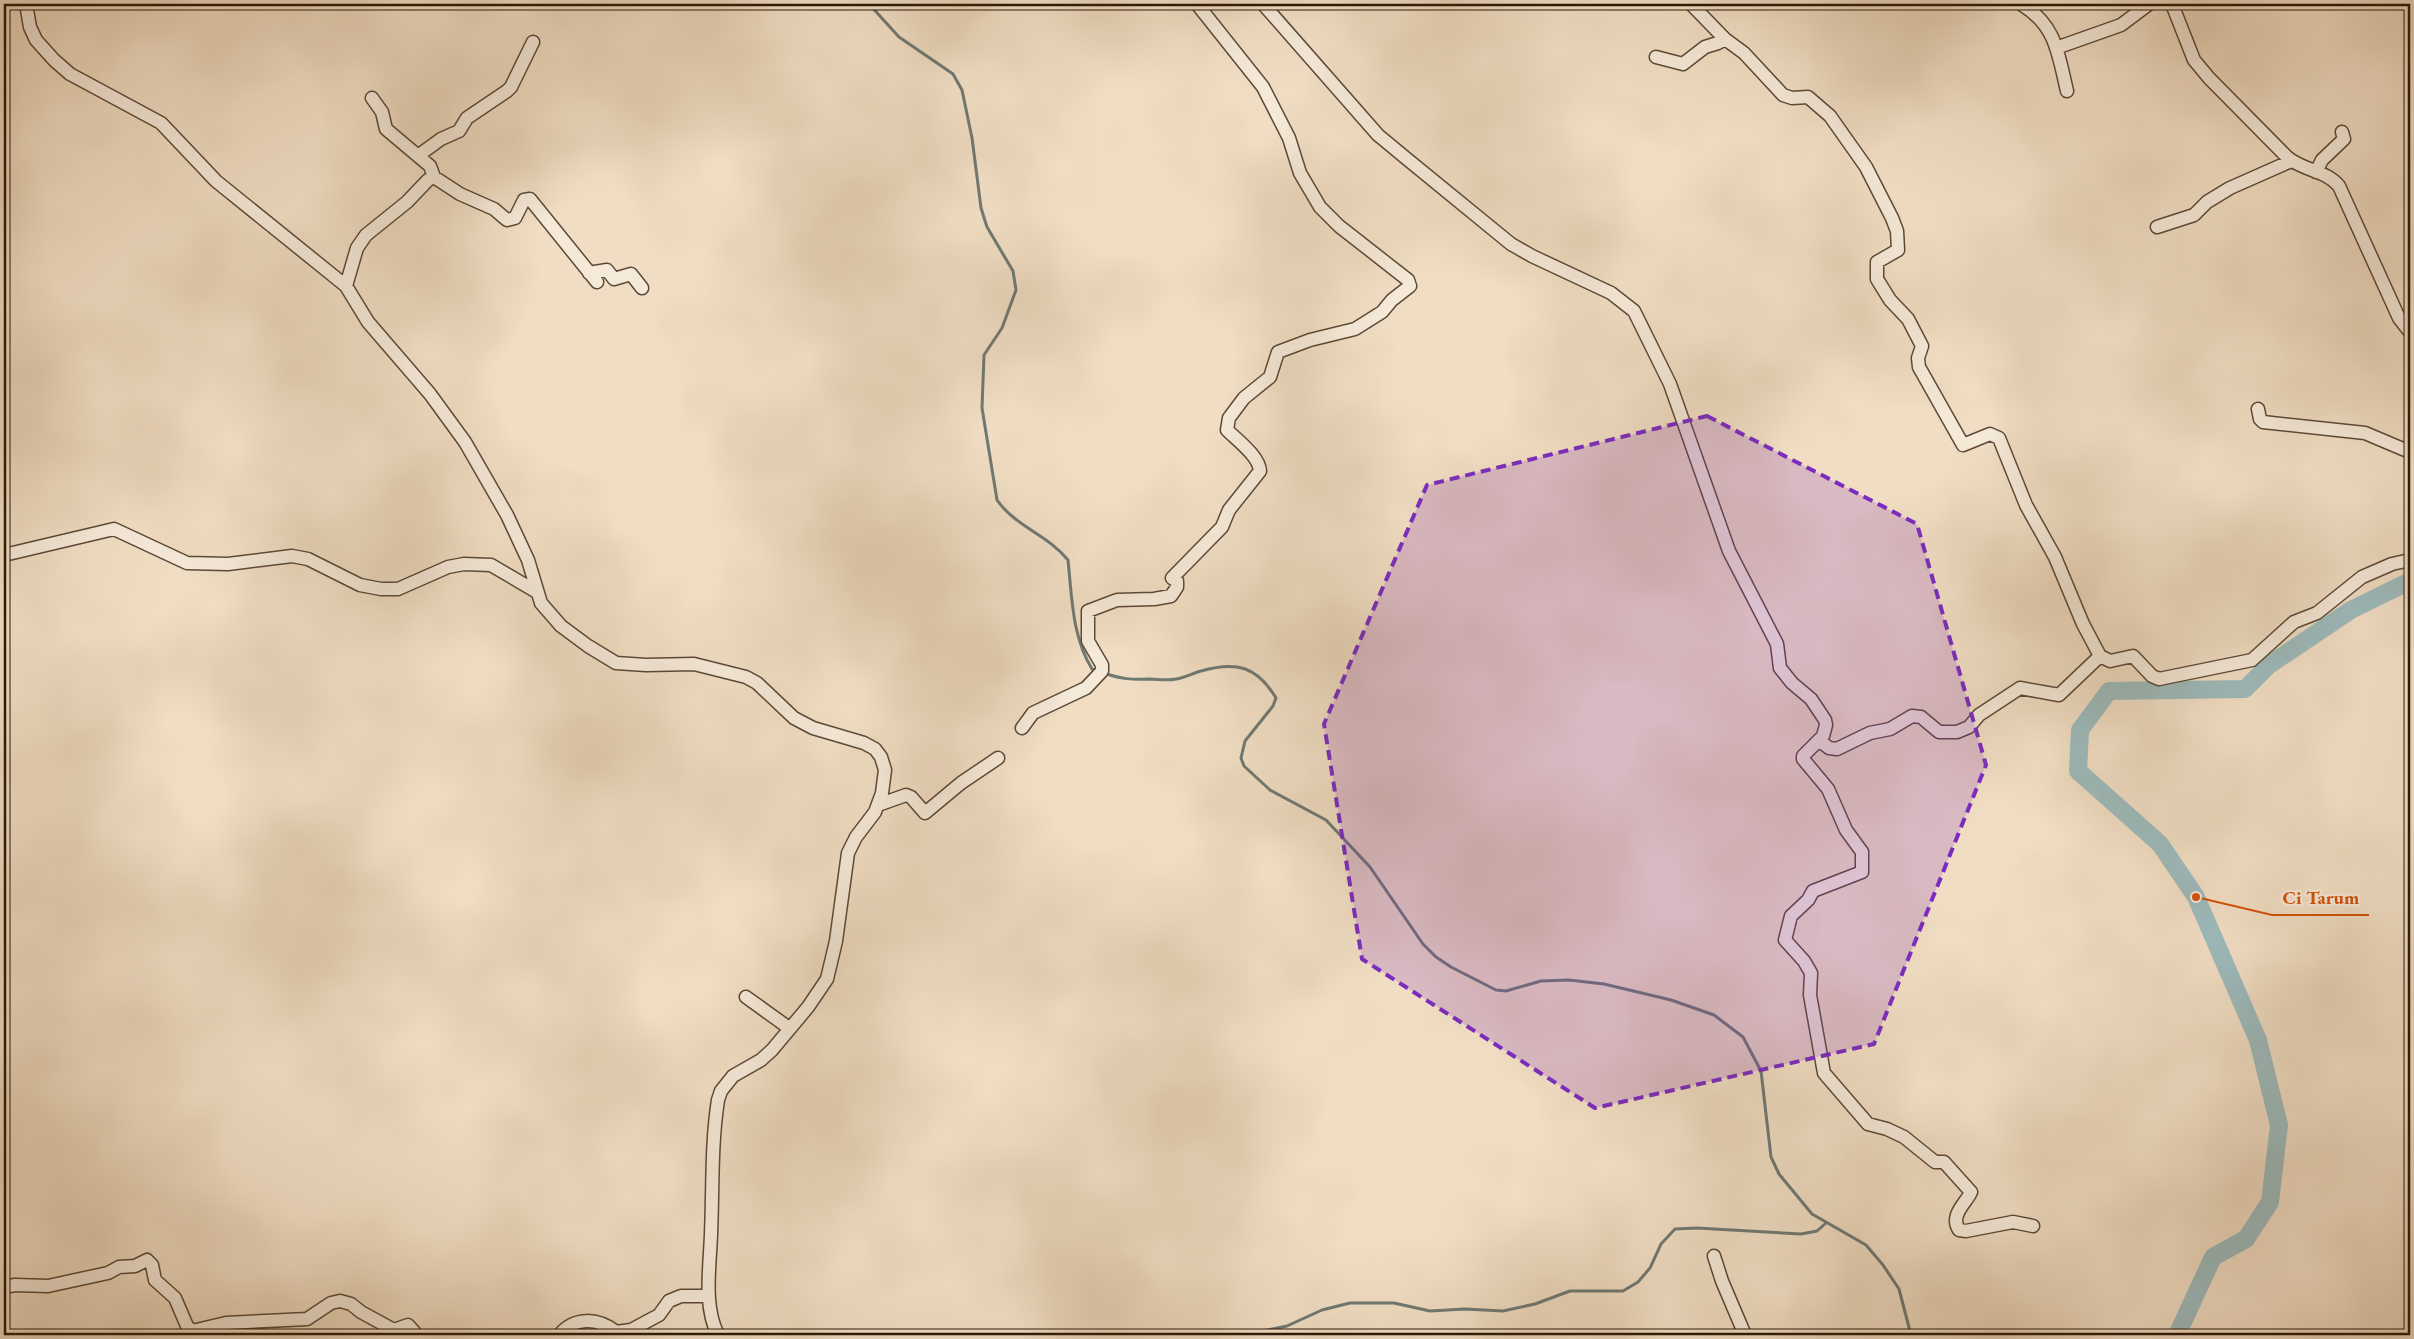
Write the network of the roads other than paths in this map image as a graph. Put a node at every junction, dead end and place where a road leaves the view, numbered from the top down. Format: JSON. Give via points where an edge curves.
{"nodes":[{"id":1,"x":26,"y":4,"type":"edge"},
{"id":2,"x":1197,"y":4,"type":"edge"},
{"id":3,"x":1264,"y":4,"type":"edge"},
{"id":4,"x":1691,"y":4,"type":"edge"},
{"id":5,"x":2021,"y":4,"type":"edge"},
{"id":6,"x":2149,"y":4,"type":"edge"},
{"id":7,"x":2172,"y":4,"type":"edge"},
{"id":8,"x":1725,"y":39,"type":"junction"},
{"id":9,"x":533,"y":42,"type":"dead end"},
{"id":10,"x":2056,"y":48,"type":"junction"},
{"id":11,"x":1656,"y":58,"type":"dead end"},
{"id":12,"x":2067,"y":91,"type":"dead end"},
{"id":13,"x":372,"y":98,"type":"dead end"},
{"id":14,"x":2342,"y":132,"type":"dead end"},
{"id":15,"x":419,"y":155,"type":"junction"},
{"id":16,"x":2291,"y":161,"type":"junction"},
{"id":17,"x":2316,"y":172,"type":"junction"},
{"id":18,"x":434,"y":177,"type":"junction"},
{"id":19,"x":2157,"y":227,"type":"dead end"},
{"id":20,"x":346,"y":286,"type":"junction"},
{"id":21,"x":642,"y":288,"type":"dead end"},
{"id":22,"x":2410,"y":332,"type":"edge"},
{"id":23,"x":2258,"y":408,"type":"dead end"},
{"id":24,"x":2410,"y":452,"type":"edge"},
{"id":25,"x":4,"y":555,"type":"edge"},
{"id":26,"x":2410,"y":560,"type":"edge"},
{"id":27,"x":537,"y":592,"type":"junction"},
{"id":28,"x":2100,"y":656,"type":"junction"},
{"id":29,"x":1022,"y":728,"type":"dead end"},
{"id":30,"x":1820,"y":740,"type":"junction"},
{"id":31,"x":998,"y":758,"type":"dead end"},
{"id":32,"x":878,"y":805,"type":"junction"},
{"id":33,"x":746,"y":997,"type":"dead end"},
{"id":34,"x":789,"y":1028,"type":"junction"},
{"id":35,"x":2033,"y":1226,"type":"dead end"},
{"id":36,"x":1714,"y":1256,"type":"dead end"},
{"id":37,"x":4,"y":1288,"type":"edge"},
{"id":38,"x":709,"y":1296,"type":"junction"},
{"id":39,"x":417,"y":1335,"type":"edge"},
{"id":40,"x":559,"y":1335,"type":"edge"},
{"id":41,"x":718,"y":1335,"type":"edge"},
{"id":42,"x":1745,"y":1335,"type":"edge"}],
"edges":[{"from":1,"to":20,"type":"street","via":[[36,40],[59,65],[161,123],[216,181]]},
{"from":2,"to":29,"type":"street","via":[[1263,87],[1286,130],[1300,172],[1320,207],[1408,280],[1410,286],[1382,312],[1355,329],[1278,352],[1270,377],[1248,394],[1227,422],[1227,430],[1250,453],[1260,471],[1229,510],[1224,524],[1172,578],[1177,581],[1177,587],[1170,596],[1117,600],[1088,611],[1088,641],[1102,665],[1102,671],[1086,688],[1037,710]]},
{"from":3,"to":30,"type":"street","via":[[1378,135],[1511,244],[1611,292],[1634,311],[1670,384],[1729,551],[1777,644],[1780,668],[1811,699],[1825,720],[1825,731]]},
{"from":4,"to":8,"type":"street"},
{"from":5,"to":10,"type":"street","via":[[2035,12]]},
{"from":6,"to":10,"type":"street","via":[[2121,25]]},
{"from":7,"to":16,"type":"street","via":[[2194,60]]},
{"from":8,"to":11,"type":"street","via":[[1705,47],[1683,64]]},
{"from":8,"to":28,"type":"street","via":[[1744,53],[1787,97],[1808,97],[1828,113],[1874,179],[1895,225],[1898,248],[1896,253],[1876,262],[1876,279],[1908,319],[1922,346],[1919,367],[1962,444],[1964,446],[1990,434],[1999,438],[2026,505],[2055,557]]},
{"from":9,"to":15,"type":"street","via":[[511,87],[467,118],[459,131]]},
{"from":10,"to":12,"type":"street"},
{"from":13,"to":15,"type":"street","via":[[382,112],[386,129]]},
{"from":14,"to":17,"type":"street","via":[[2344,138],[2322,160]]},
{"from":15,"to":18,"type":"street","via":[[431,167]]},
{"from":16,"to":17,"type":"street"},
{"from":16,"to":19,"type":"street","via":[[2230,188],[2194,215]]},
{"from":17,"to":22,"type":"street","via":[[2332,178],[2339,186],[2398,318]]},
{"from":18,"to":20,"type":"street","via":[[366,235],[357,248]]},
{"from":18,"to":21,"type":"street","via":[[460,194],[494,209],[507,220],[515,218],[524,200],[530,199],[593,278],[607,270],[614,278],[631,274]]},
{"from":20,"to":27,"type":"street","via":[[368,322],[430,394],[465,442],[507,515],[528,560]]},
{"from":23,"to":24,"type":"street","via":[[2263,422],[2359,431]]},
{"from":25,"to":27,"type":"street","via":[[114,529],[187,562],[228,564],[292,556],[308,559],[360,585],[381,589],[398,589],[448,567],[491,565]]},
{"from":26,"to":28,"type":"street","via":[[2362,576],[2317,613],[2294,622],[2261,654],[2247,662],[2159,679],[2150,675],[2133,656],[2110,661]]},
{"from":27,"to":32,"type":"street","via":[[545,609],[560,626],[616,663],[694,664],[737,674],[754,681],[785,711],[804,724],[875,749],[885,770]]},
{"from":28,"to":30,"type":"street","via":[[2059,695],[2020,688],[1979,715],[1966,729],[1939,732],[1921,717],[1912,716],[1890,729],[1870,733],[1837,749],[1829,748]]},
{"from":30,"to":35,"type":"street","via":[[1803,759],[1828,788],[1846,830],[1864,858],[1860,873],[1814,891],[1791,916],[1784,936],[1811,973],[1810,995],[1824,1072],[1868,1124],[1892,1131],[1936,1162],[1944,1162],[1971,1192],[1960,1207],[1956,1224],[1958,1230],[2013,1222]]},
{"from":31,"to":32,"type":"street","via":[[925,813],[906,795]]},
{"from":32,"to":34,"type":"street","via":[[848,853],[836,941],[827,979],[808,1008]]},
{"from":33,"to":34,"type":"street"},
{"from":34,"to":38,"type":"street","via":[[764,1058],[733,1076],[718,1100],[711,1170]]},
{"from":36,"to":42,"type":"street"},
{"from":37,"to":39,"type":"street","via":[[48,1286],[108,1273],[119,1267],[135,1266],[147,1260],[153,1266],[155,1280],[175,1298],[192,1331],[226,1323],[307,1319],[331,1303],[340,1301],[351,1304],[394,1330],[408,1326]]},
{"from":38,"to":40,"type":"street","via":[[687,1295],[669,1301],[659,1315],[631,1330],[616,1332],[609,1325],[588,1319],[570,1325]]},
{"from":38,"to":41,"type":"street","via":[[711,1320]]}]}
